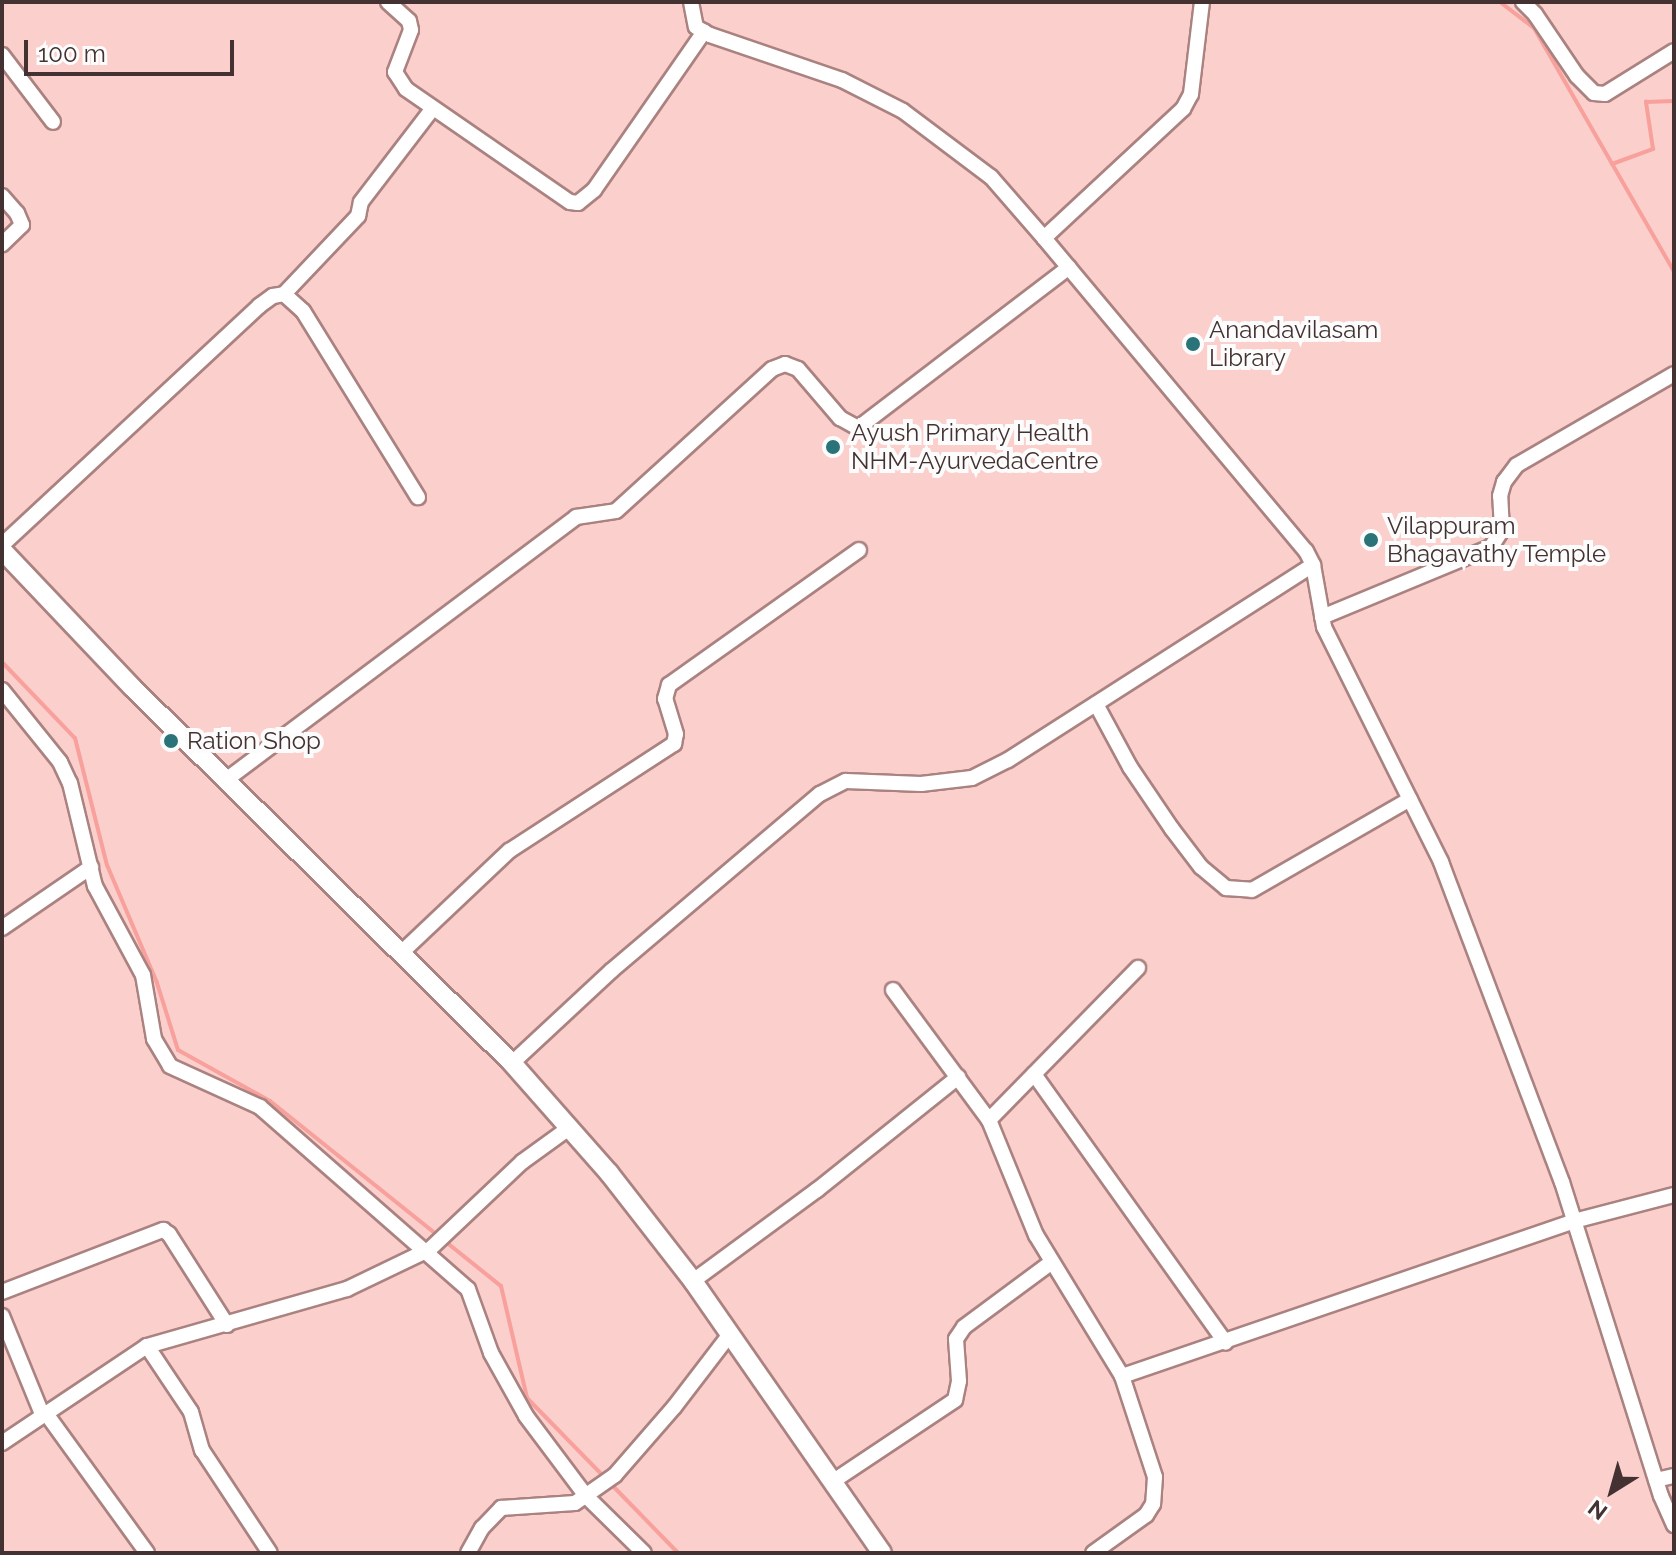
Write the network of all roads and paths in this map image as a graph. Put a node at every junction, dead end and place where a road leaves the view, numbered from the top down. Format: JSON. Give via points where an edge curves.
{"nodes":[{"id":1,"x":388,"y":2,"type":"edge"},
{"id":2,"x":691,"y":2,"type":"edge"},
{"id":3,"x":1202,"y":2,"type":"edge"},
{"id":4,"x":1523,"y":2,"type":"edge"},
{"id":5,"x":704,"y":32,"type":"junction"},
{"id":6,"x":1674,"y":51,"type":"edge"},
{"id":7,"x":2,"y":55,"type":"edge"},
{"id":8,"x":433,"y":108,"type":"junction"},
{"id":9,"x":53,"y":122,"type":"dead end"},
{"id":10,"x":2,"y":196,"type":"edge"},
{"id":11,"x":1044,"y":238,"type":"junction"},
{"id":12,"x":2,"y":244,"type":"edge"},
{"id":13,"x":1069,"y":267,"type":"junction"},
{"id":14,"x":284,"y":294,"type":"junction"},
{"id":15,"x":1674,"y":374,"type":"edge"},
{"id":16,"x":418,"y":497,"type":"dead end"},
{"id":17,"x":2,"y":548,"type":"edge"},
{"id":18,"x":859,"y":550,"type":"dead end"},
{"id":19,"x":1313,"y":565,"type":"junction"},
{"id":20,"x":1322,"y":617,"type":"junction"},
{"id":21,"x":2,"y":690,"type":"edge"},
{"id":22,"x":1096,"y":704,"type":"junction"},
{"id":23,"x":226,"y":780,"type":"junction"},
{"id":24,"x":1410,"y":799,"type":"junction"},
{"id":25,"x":91,"y":867,"type":"junction"},
{"id":26,"x":2,"y":928,"type":"edge"},
{"id":27,"x":401,"y":953,"type":"junction"},
{"id":28,"x":1138,"y":968,"type":"dead end"},
{"id":29,"x":893,"y":990,"type":"dead end"},
{"id":30,"x":512,"y":1063,"type":"junction"},
{"id":31,"x":1034,"y":1074,"type":"junction"},
{"id":32,"x":958,"y":1077,"type":"junction"},
{"id":33,"x":989,"y":1120,"type":"junction"},
{"id":34,"x":569,"y":1128,"type":"junction"},
{"id":35,"x":1674,"y":1195,"type":"edge"},
{"id":36,"x":1574,"y":1221,"type":"junction"},
{"id":37,"x":427,"y":1251,"type":"junction"},
{"id":38,"x":1052,"y":1262,"type":"junction"},
{"id":39,"x":693,"y":1281,"type":"junction"},
{"id":40,"x":2,"y":1292,"type":"edge"},
{"id":41,"x":2,"y":1316,"type":"edge"},
{"id":42,"x":227,"y":1325,"type":"junction"},
{"id":43,"x":730,"y":1334,"type":"junction"},
{"id":44,"x":1226,"y":1343,"type":"junction"},
{"id":45,"x":147,"y":1346,"type":"junction"},
{"id":46,"x":1122,"y":1376,"type":"junction"},
{"id":47,"x":44,"y":1413,"type":"junction"},
{"id":48,"x":2,"y":1443,"type":"edge"},
{"id":49,"x":1674,"y":1476,"type":"edge"},
{"id":50,"x":1656,"y":1480,"type":"junction"},
{"id":51,"x":832,"y":1482,"type":"junction"},
{"id":52,"x":589,"y":1494,"type":"junction"},
{"id":53,"x":1674,"y":1525,"type":"edge"},
{"id":54,"x":147,"y":1553,"type":"edge"},
{"id":55,"x":270,"y":1553,"type":"edge"},
{"id":56,"x":468,"y":1553,"type":"edge"},
{"id":57,"x":644,"y":1553,"type":"edge"},
{"id":58,"x":882,"y":1553,"type":"edge"},
{"id":59,"x":1093,"y":1553,"type":"edge"}],
"edges":[{"from":1,"to":8,"type":"street","via":[[409,21],[411,30],[395,72],[406,89]]},
{"from":2,"to":5,"type":"street","via":[[692,18]]},
{"from":3,"to":11,"type":"street","via":[[1191,94],[1183,109]]},
{"from":4,"to":6,"type":"street","via":[[1594,93],[1605,94]]},
{"from":5,"to":8,"type":"street","via":[[594,190],[578,203]]},
{"from":5,"to":11,"type":"street","via":[[842,80],[903,111],[991,177]]},
{"from":7,"to":9,"type":"street"},
{"from":8,"to":14,"type":"street","via":[[361,202],[358,216]]},
{"from":10,"to":12,"type":"street","via":[[22,225]]},
{"from":11,"to":13,"type":"street"},
{"from":13,"to":19,"type":"street"},
{"from":13,"to":23,"type":"street","via":[[858,428],[840,418],[798,369],[785,364],[772,369],[616,511],[576,517]]},
{"from":14,"to":16,"type":"street","via":[[303,311]]},
{"from":14,"to":17,"type":"street","via":[[259,306]]},
{"from":15,"to":20,"type":"street","via":[[1517,465],[1504,482],[1502,530],[1491,547]]},
{"from":17,"to":23,"type":"street"},
{"from":18,"to":27,"type":"street","via":[[669,685],[665,699],[674,744],[509,851]]},
{"from":19,"to":20,"type":"street"},
{"from":19,"to":22,"type":"street"},
{"from":20,"to":24,"type":"street"},
{"from":21,"to":25,"type":"street","via":[[60,762],[77,805]]},
{"from":22,"to":24,"type":"street","via":[[1163,817],[1201,867],[1226,888],[1252,890]]},
{"from":22,"to":30,"type":"street","via":[[972,778],[921,784],[846,781],[820,794],[611,971]]},
{"from":23,"to":27,"type":"street"},
{"from":24,"to":36,"type":"street","via":[[1441,862]]},
{"from":25,"to":26,"type":"street"},
{"from":25,"to":37,"type":"street","via":[[95,886],[143,975],[154,1039],[170,1066],[260,1107]]},
{"from":27,"to":30,"type":"street"},
{"from":28,"to":31,"type":"street"},
{"from":29,"to":32,"type":"street"},
{"from":30,"to":34,"type":"street"},
{"from":31,"to":33,"type":"street"},
{"from":31,"to":44,"type":"street"},
{"from":32,"to":33,"type":"street"},
{"from":32,"to":39,"type":"street"},
{"from":33,"to":38,"type":"street","via":[[1030,1223]]},
{"from":34,"to":37,"type":"street","via":[[522,1162]]},
{"from":34,"to":39,"type":"street"},
{"from":35,"to":36,"type":"street"},
{"from":36,"to":44,"type":"street"},
{"from":36,"to":50,"type":"street"},
{"from":37,"to":42,"type":"street","via":[[347,1289]]},
{"from":37,"to":52,"type":"street","via":[[468,1289],[491,1353],[526,1416]]},
{"from":38,"to":46,"type":"street"},
{"from":38,"to":51,"type":"street","via":[[964,1327],[956,1339],[955,1400]]},
{"from":39,"to":43,"type":"street"},
{"from":40,"to":42,"type":"street","via":[[163,1230]]},
{"from":41,"to":47,"type":"street"},
{"from":42,"to":45,"type":"street"},
{"from":43,"to":51,"type":"street"},
{"from":43,"to":52,"type":"street","via":[[615,1475]]},
{"from":44,"to":46,"type":"street"},
{"from":45,"to":47,"type":"street"},
{"from":45,"to":55,"type":"street","via":[[191,1412],[202,1450]]},
{"from":46,"to":59,"type":"street","via":[[1155,1477],[1153,1504],[1146,1515]]},
{"from":47,"to":48,"type":"street"},
{"from":47,"to":54,"type":"street"},
{"from":49,"to":50,"type":"street"},
{"from":50,"to":53,"type":"street"},
{"from":51,"to":58,"type":"street"},
{"from":52,"to":56,"type":"street","via":[[569,1504],[501,1508]]},
{"from":52,"to":57,"type":"street"}]}
